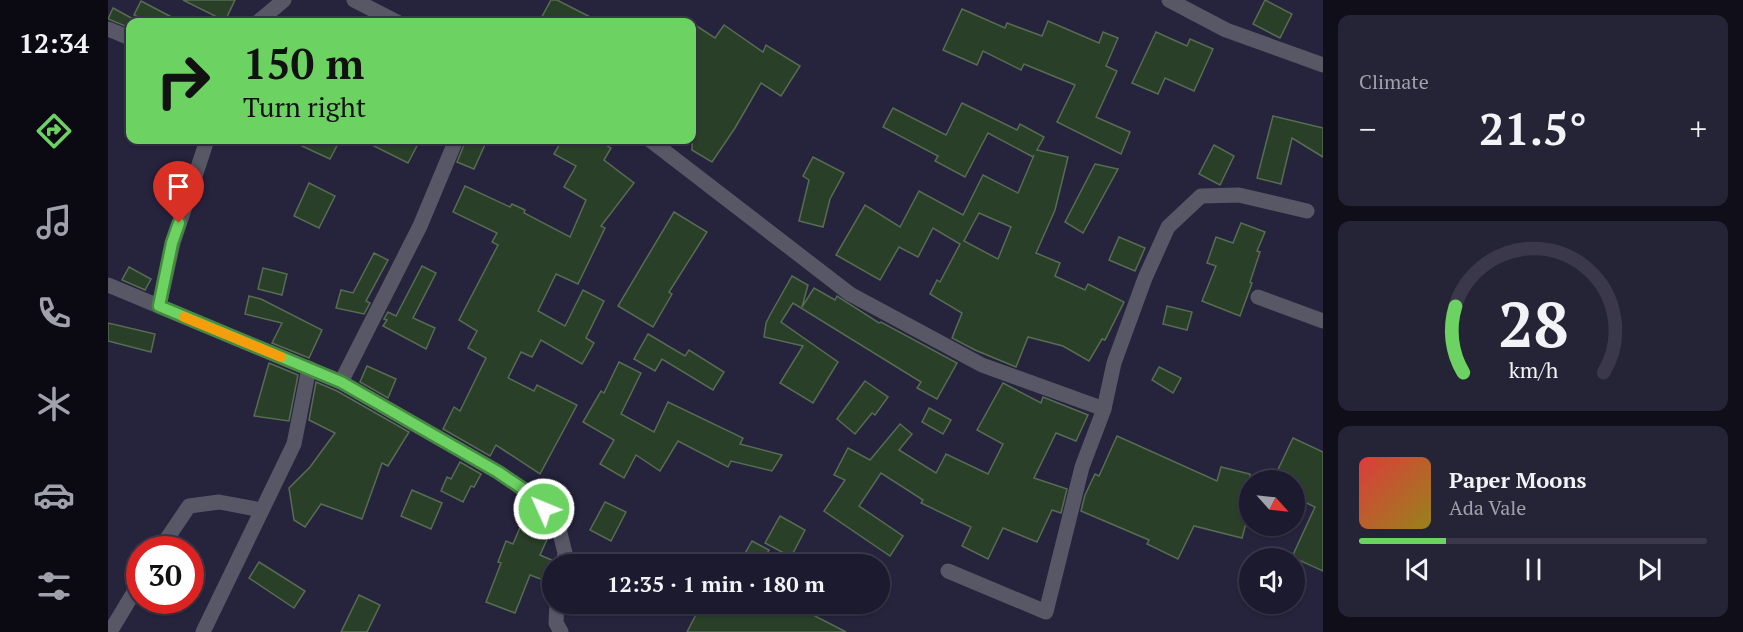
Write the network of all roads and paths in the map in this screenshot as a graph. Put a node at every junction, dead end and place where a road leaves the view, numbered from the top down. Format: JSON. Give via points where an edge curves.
{"nodes":[{"id":1,"x":284,"y":0,"type":"edge"},
{"id":2,"x":354,"y":0,"type":"edge"},
{"id":3,"x":1169,"y":0,"type":"edge"},
{"id":4,"x":263,"y":18,"type":"edge"},
{"id":5,"x":389,"y":18,"type":"edge"},
{"id":6,"x":108,"y":29,"type":"edge"},
{"id":7,"x":126,"y":36,"type":"edge"},
{"id":8,"x":1323,"y":65,"type":"edge"},
{"id":9,"x":206,"y":144,"type":"edge"},
{"id":10,"x":454,"y":144,"type":"edge"},
{"id":11,"x":656,"y":144,"type":"edge"},
{"id":12,"x":1307,"y":211,"type":"dead end"},
{"id":13,"x":108,"y":285,"type":"edge"},
{"id":14,"x":1258,"y":297,"type":"dead end"},
{"id":15,"x":159,"y":306,"type":"junction"},
{"id":16,"x":1323,"y":321,"type":"edge"},
{"id":17,"x":309,"y":368,"type":"junction"},
{"id":18,"x":341,"y":382,"type":"junction"},
{"id":19,"x":1104,"y":409,"type":"junction"},
{"id":20,"x":262,"y":510,"type":"junction"},
{"id":21,"x":169,"y":536,"type":"edge"},
{"id":22,"x":565,"y":554,"type":"edge"},
{"id":23,"x":948,"y":571,"type":"dead end"},
{"id":24,"x":126,"y":605,"type":"edge"},
{"id":25,"x":556,"y":614,"type":"edge"},
{"id":26,"x":110,"y":632,"type":"edge"},
{"id":27,"x":203,"y":632,"type":"edge"},
{"id":28,"x":561,"y":632,"type":"edge"}],
"edges":[{"from":1,"to":4,"type":"street"},
{"from":2,"to":5,"type":"street"},
{"from":3,"to":8,"type":"street","via":[[1226,30]]},
{"from":6,"to":7,"type":"street"},
{"from":9,"to":15,"type":"street","via":[[172,243]]},
{"from":10,"to":18,"type":"street","via":[[420,226]]},
{"from":11,"to":19,"type":"street","via":[[850,294],[982,365]]},
{"from":12,"to":19,"type":"street","via":[[1239,195],[1201,196],[1168,227],[1144,278]]},
{"from":13,"to":15,"type":"street"},
{"from":14,"to":16,"type":"street"},
{"from":15,"to":17,"type":"street"},
{"from":17,"to":18,"type":"street"},
{"from":17,"to":20,"type":"street","via":[[294,444]]},
{"from":18,"to":22,"type":"street","via":[[529,493],[558,525]]},
{"from":19,"to":23,"type":"street","via":[[1082,466],[1046,612]]},
{"from":20,"to":21,"type":"street","via":[[219,502],[189,506]]},
{"from":20,"to":27,"type":"street"},
{"from":24,"to":26,"type":"street"},
{"from":25,"to":28,"type":"street"}]}
